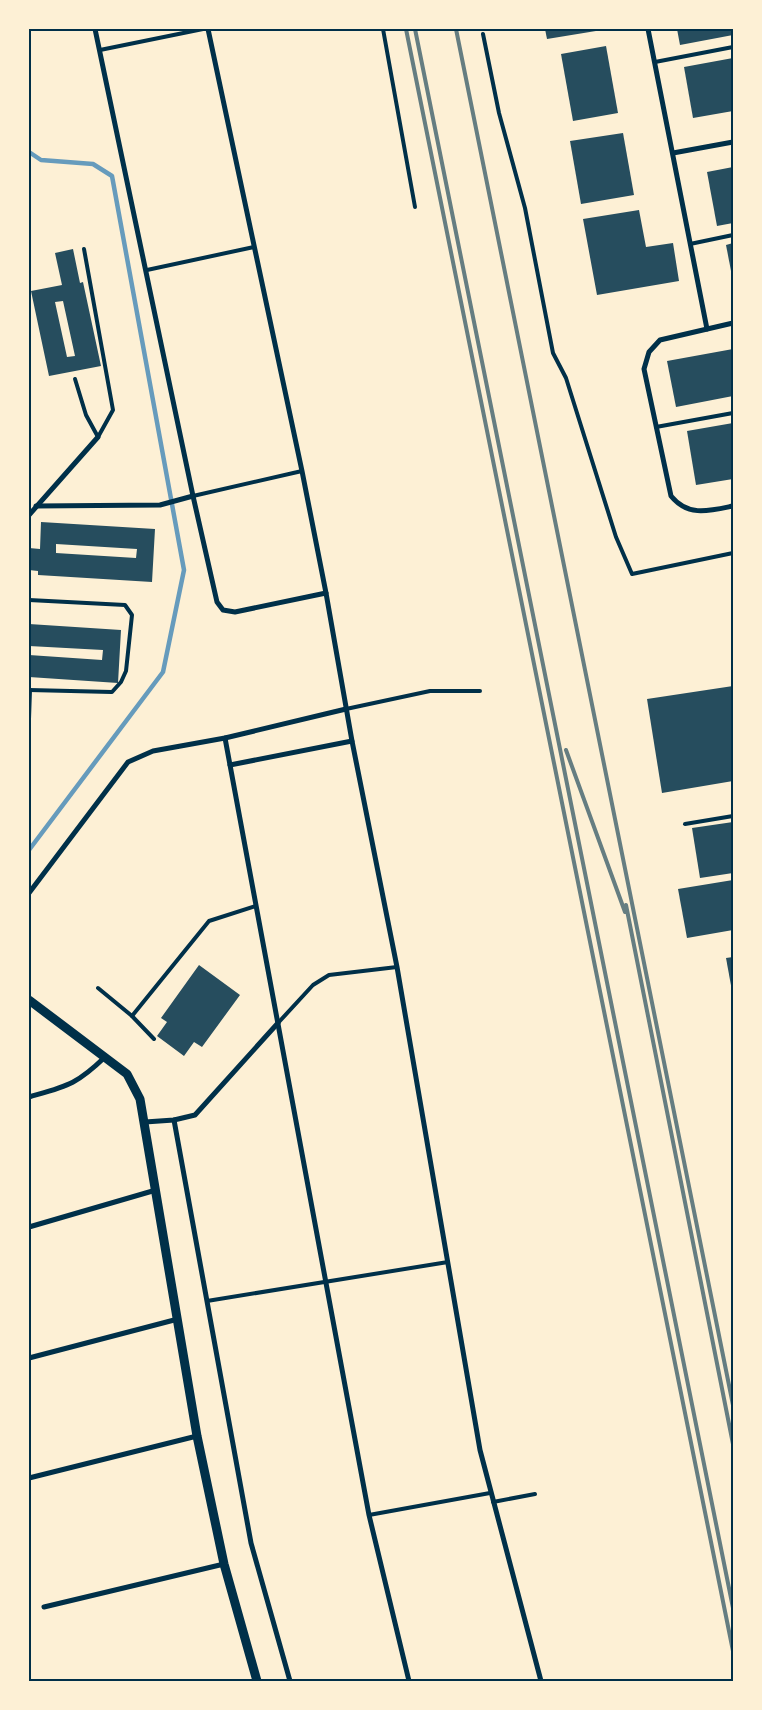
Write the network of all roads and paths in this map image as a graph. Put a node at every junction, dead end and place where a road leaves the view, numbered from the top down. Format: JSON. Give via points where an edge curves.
{"nodes":[{"id":1,"x":96,"y":29,"type":"edge"},
{"id":2,"x":203,"y":29,"type":"edge"},
{"id":3,"x":208,"y":29,"type":"edge"},
{"id":4,"x":383,"y":29,"type":"edge"},
{"id":5,"x":648,"y":29,"type":"edge"},
{"id":6,"x":482,"y":34,"type":"dead end"},
{"id":7,"x":733,"y":47,"type":"edge"},
{"id":8,"x":100,"y":50,"type":"junction"},
{"id":9,"x":655,"y":62,"type":"junction"},
{"id":10,"x":733,"y":142,"type":"edge"},
{"id":11,"x":673,"y":153,"type":"junction"},
{"id":12,"x":416,"y":208,"type":"dead end"},
{"id":13,"x":733,"y":235,"type":"edge"},
{"id":14,"x":690,"y":244,"type":"junction"},
{"id":15,"x":254,"y":247,"type":"junction"},
{"id":16,"x":84,"y":249,"type":"dead end"},
{"id":17,"x":147,"y":270,"type":"junction"},
{"id":18,"x":733,"y":323,"type":"edge"},
{"id":19,"x":706,"y":329,"type":"junction"},
{"id":20,"x":75,"y":379,"type":"dead end"},
{"id":21,"x":733,"y":413,"type":"edge"},
{"id":22,"x":656,"y":428,"type":"junction"},
{"id":23,"x":98,"y":437,"type":"junction"},
{"id":24,"x":302,"y":471,"type":"junction"},
{"id":25,"x":193,"y":496,"type":"junction"},
{"id":26,"x":36,"y":506,"type":"junction"},
{"id":27,"x":733,"y":506,"type":"edge"},
{"id":28,"x":29,"y":515,"type":"edge"},
{"id":29,"x":733,"y":553,"type":"edge"},
{"id":30,"x":326,"y":594,"type":"junction"},
{"id":31,"x":29,"y":600,"type":"edge"},
{"id":32,"x":29,"y":690,"type":"edge"},
{"id":33,"x":480,"y":691,"type":"dead end"},
{"id":34,"x":346,"y":709,"type":"junction"},
{"id":35,"x":29,"y":719,"type":"edge"},
{"id":36,"x":225,"y":738,"type":"junction"},
{"id":37,"x":352,"y":741,"type":"junction"},
{"id":38,"x":230,"y":765,"type":"junction"},
{"id":39,"x":733,"y":816,"type":"edge"},
{"id":40,"x":684,"y":824,"type":"dead end"},
{"id":41,"x":29,"y":893,"type":"edge"},
{"id":42,"x":256,"y":906,"type":"junction"},
{"id":43,"x":397,"y":967,"type":"junction"},
{"id":44,"x":98,"y":988,"type":"dead end"},
{"id":45,"x":29,"y":1000,"type":"edge"},
{"id":46,"x":132,"y":1016,"type":"junction"},
{"id":47,"x":278,"y":1023,"type":"junction"},
{"id":48,"x":154,"y":1039,"type":"dead end"},
{"id":49,"x":105,"y":1057,"type":"junction"},
{"id":50,"x":29,"y":1096,"type":"edge"},
{"id":51,"x":174,"y":1120,"type":"junction"},
{"id":52,"x":145,"y":1122,"type":"junction"},
{"id":53,"x":156,"y":1190,"type":"junction"},
{"id":54,"x":29,"y":1227,"type":"edge"},
{"id":55,"x":448,"y":1262,"type":"junction"},
{"id":56,"x":326,"y":1282,"type":"junction"},
{"id":57,"x":207,"y":1301,"type":"junction"},
{"id":58,"x":178,"y":1319,"type":"junction"},
{"id":59,"x":29,"y":1358,"type":"edge"},
{"id":60,"x":197,"y":1436,"type":"junction"},
{"id":61,"x":29,"y":1478,"type":"edge"},
{"id":62,"x":490,"y":1493,"type":"junction"},
{"id":63,"x":534,"y":1494,"type":"dead end"},
{"id":64,"x":493,"y":1502,"type":"junction"},
{"id":65,"x":369,"y":1515,"type":"junction"},
{"id":66,"x":224,"y":1564,"type":"junction"},
{"id":67,"x":44,"y":1607,"type":"dead end"},
{"id":68,"x":256,"y":1681,"type":"edge"},
{"id":69,"x":290,"y":1681,"type":"edge"},
{"id":70,"x":409,"y":1681,"type":"edge"},
{"id":71,"x":541,"y":1681,"type":"edge"}],
"edges":[{"from":1,"to":8,"type":"street"},
{"from":2,"to":8,"type":"lane"},
{"from":3,"to":15,"type":"street"},
{"from":4,"to":12,"type":"lane"},
{"from":5,"to":9,"type":"street"},
{"from":6,"to":29,"type":"lane","via":[[525,208],[553,353],[566,378],[616,537],[632,574]]},
{"from":7,"to":9,"type":"lane"},
{"from":8,"to":17,"type":"street"},
{"from":9,"to":11,"type":"street"},
{"from":10,"to":11,"type":"street"},
{"from":11,"to":14,"type":"street"},
{"from":13,"to":14,"type":"lane"},
{"from":14,"to":19,"type":"street"},
{"from":15,"to":17,"type":"lane"},
{"from":15,"to":24,"type":"street"},
{"from":16,"to":23,"type":"lane","via":[[113,410]]},
{"from":17,"to":25,"type":"street"},
{"from":18,"to":19,"type":"street"},
{"from":19,"to":22,"type":"street","via":[[660,340],[649,352],[644,369]]},
{"from":20,"to":23,"type":"lane","via":[[86,415]]},
{"from":21,"to":22,"type":"lane"},
{"from":22,"to":27,"type":"street","via":[[668,486],[677,504],[695,512]]},
{"from":23,"to":26,"type":"street"},
{"from":24,"to":25,"type":"lane"},
{"from":24,"to":30,"type":"street"},
{"from":25,"to":26,"type":"street","via":[[160,505]]},
{"from":25,"to":30,"type":"street","via":[[217,602],[223,610],[235,612]]},
{"from":26,"to":28,"type":"street"},
{"from":30,"to":34,"type":"street"},
{"from":31,"to":32,"type":"lane","via":[[125,605],[132,615],[126,670],[112,692]]},
{"from":32,"to":35,"type":"lane"},
{"from":33,"to":34,"type":"lane","via":[[430,691]]},
{"from":34,"to":36,"type":"street"},
{"from":34,"to":37,"type":"street"},
{"from":36,"to":38,"type":"street"},
{"from":36,"to":41,"type":"street","via":[[153,751],[128,762]]},
{"from":37,"to":38,"type":"street"},
{"from":37,"to":43,"type":"street"},
{"from":38,"to":42,"type":"street"},
{"from":39,"to":40,"type":"lane"},
{"from":42,"to":46,"type":"lane","via":[[209,921]]},
{"from":42,"to":47,"type":"street"},
{"from":43,"to":47,"type":"lane","via":[[329,975],[313,985]]},
{"from":43,"to":55,"type":"street"},
{"from":44,"to":46,"type":"lane"},
{"from":45,"to":49,"type":"street"},
{"from":46,"to":48,"type":"lane"},
{"from":47,"to":51,"type":"street","via":[[195,1116]]},
{"from":47,"to":56,"type":"street"},
{"from":49,"to":50,"type":"street","via":[[84,1078]]},
{"from":49,"to":52,"type":"street","via":[[127,1074],[140,1099]]},
{"from":51,"to":52,"type":"street"},
{"from":51,"to":57,"type":"street"},
{"from":52,"to":53,"type":"street"},
{"from":53,"to":54,"type":"street"},
{"from":53,"to":58,"type":"street"},
{"from":55,"to":56,"type":"lane"},
{"from":55,"to":62,"type":"street"},
{"from":56,"to":57,"type":"lane"},
{"from":56,"to":65,"type":"street"},
{"from":57,"to":69,"type":"street","via":[[251,1543]]},
{"from":58,"to":59,"type":"street"},
{"from":58,"to":60,"type":"street"},
{"from":60,"to":61,"type":"street"},
{"from":60,"to":66,"type":"street"},
{"from":62,"to":64,"type":"street"},
{"from":62,"to":65,"type":"lane"},
{"from":63,"to":64,"type":"lane"},
{"from":64,"to":71,"type":"street"},
{"from":65,"to":70,"type":"street"},
{"from":66,"to":67,"type":"street"},
{"from":66,"to":68,"type":"street"}]}
